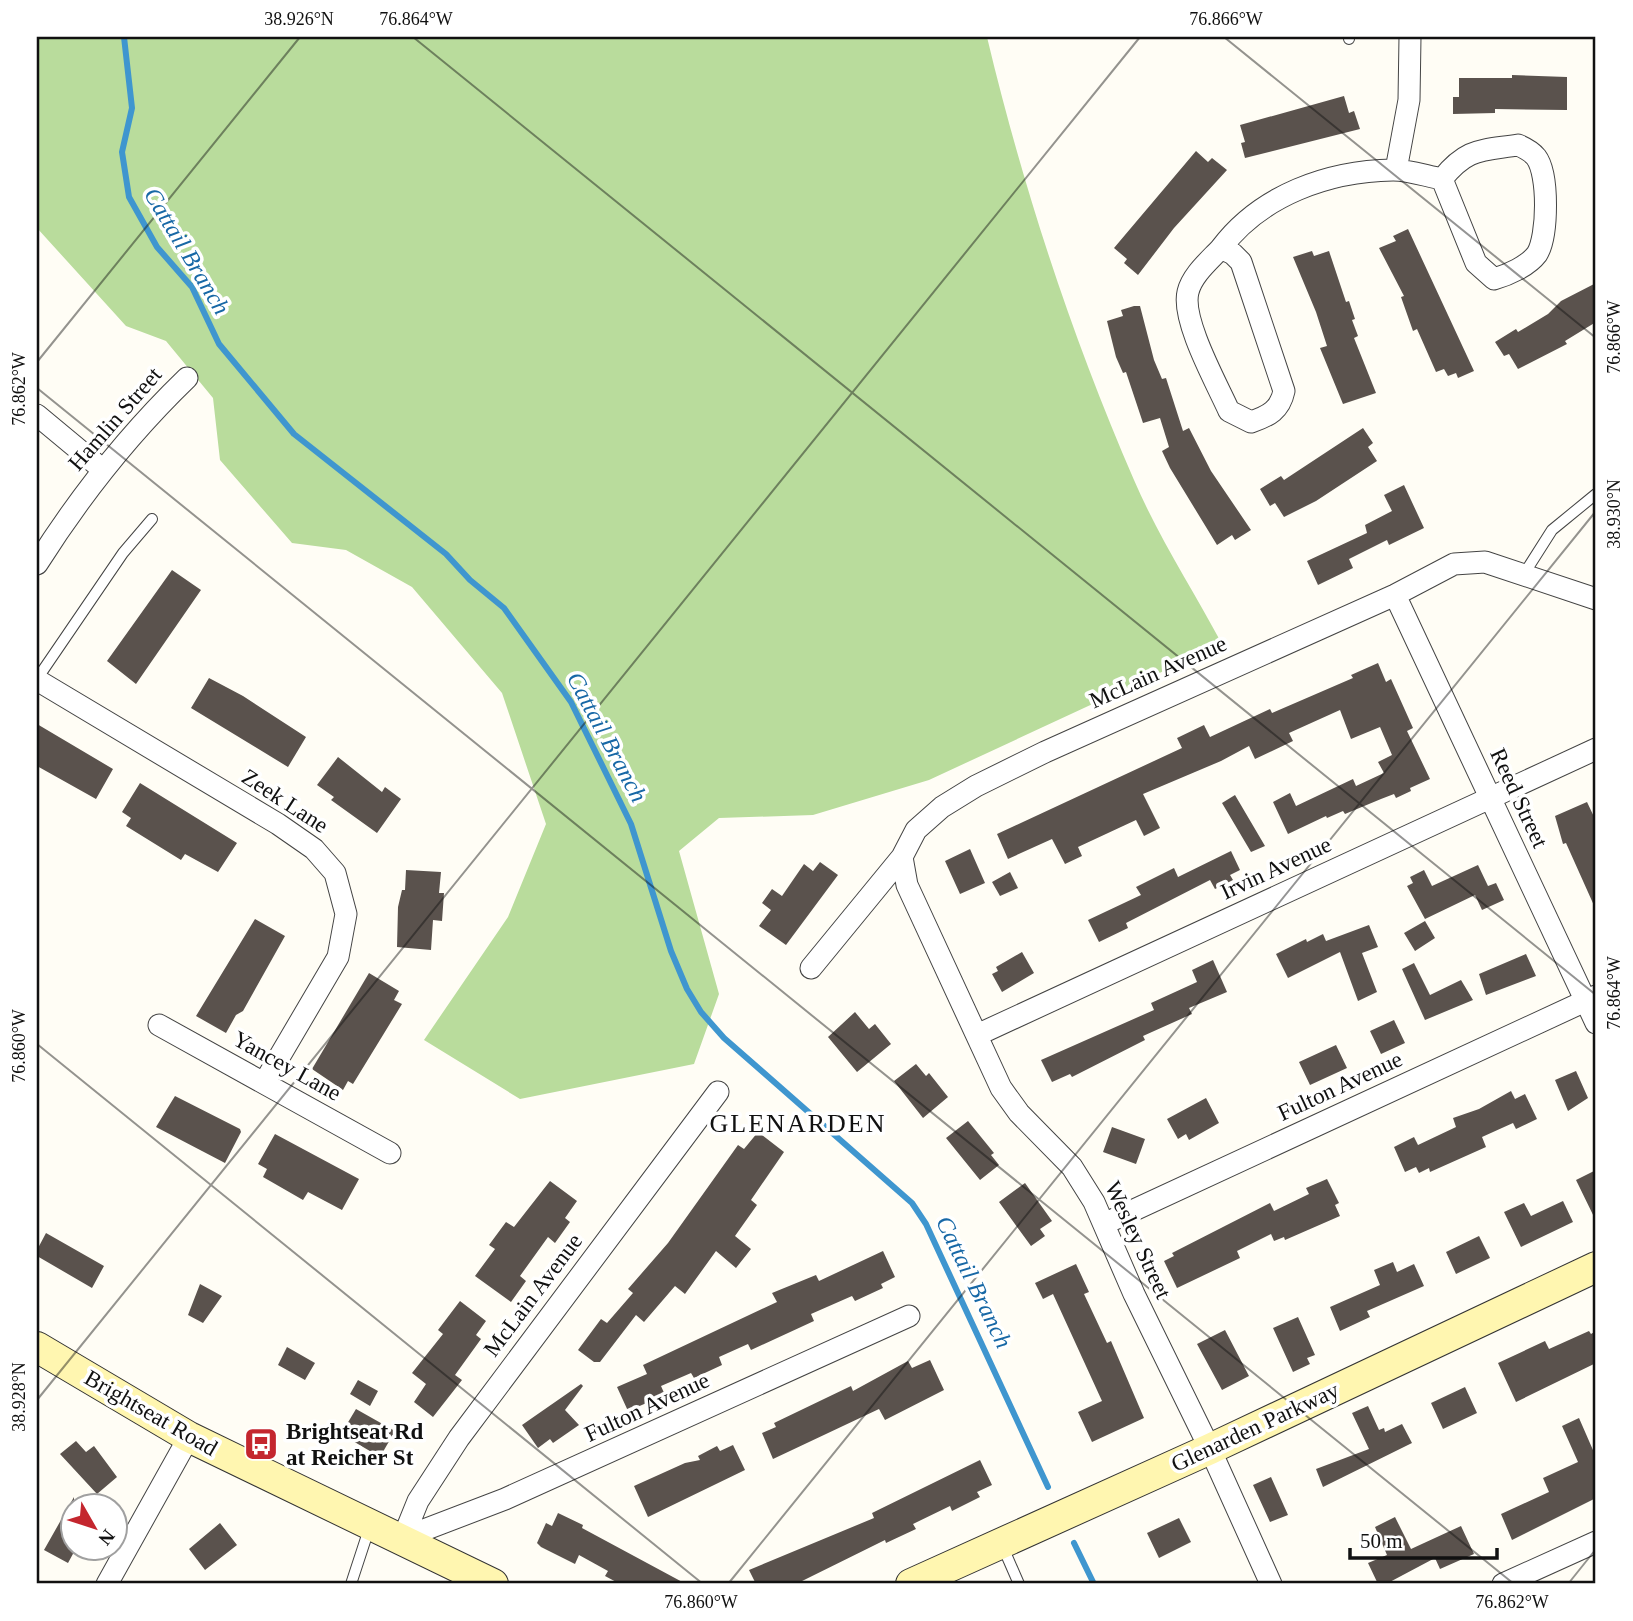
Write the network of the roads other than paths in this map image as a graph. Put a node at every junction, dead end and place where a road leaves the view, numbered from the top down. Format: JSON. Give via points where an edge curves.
{"nodes":[{"id":1,"x":1410,"y":37,"type":"edge"},
{"id":2,"x":1396,"y":170,"type":"junction"},
{"id":3,"x":1442,"y":178,"type":"junction"},
{"id":4,"x":1221,"y":248,"type":"junction"},
{"id":5,"x":187,"y":378,"type":"dead end"},
{"id":6,"x":37,"y":415,"type":"edge"},
{"id":7,"x":102,"y":469,"type":"junction"},
{"id":8,"x":1596,"y":494,"type":"edge"},
{"id":9,"x":152,"y":519,"type":"dead end"},
{"id":10,"x":37,"y":564,"type":"edge"},
{"id":11,"x":1524,"y":574,"type":"junction"},
{"id":12,"x":1395,"y":595,"type":"junction"},
{"id":13,"x":1596,"y":599,"type":"edge"},
{"id":14,"x":37,"y":680,"type":"edge"},
{"id":15,"x":1596,"y":749,"type":"edge"},
{"id":16,"x":1490,"y":798,"type":"junction"},
{"id":17,"x":902,"y":858,"type":"junction"},
{"id":18,"x":811,"y":968,"type":"dead end"},
{"id":19,"x":1591,"y":998,"type":"edge"},
{"id":20,"x":1596,"y":1023,"type":"edge"},
{"id":21,"x":159,"y":1025,"type":"dead end"},
{"id":22,"x":977,"y":1035,"type":"junction"},
{"id":23,"x":264,"y":1083,"type":"junction"},
{"id":24,"x":718,"y":1092,"type":"dead end"},
{"id":25,"x":390,"y":1153,"type":"dead end"},
{"id":26,"x":1106,"y":1223,"type":"junction"},
{"id":27,"x":1596,"y":1266,"type":"edge"},
{"id":28,"x":909,"y":1315,"type":"dead end"},
{"id":29,"x":37,"y":1347,"type":"edge"},
{"id":30,"x":189,"y":1437,"type":"junction"},
{"id":31,"x":1210,"y":1449,"type":"junction"},
{"id":32,"x":370,"y":1523,"type":"junction"},
{"id":33,"x":404,"y":1538,"type":"junction"},
{"id":34,"x":1596,"y":1542,"type":"edge"},
{"id":35,"x":1000,"y":1543,"type":"junction"},
{"id":36,"x":107,"y":1584,"type":"edge"},
{"id":37,"x":351,"y":1584,"type":"edge"},
{"id":38,"x":494,"y":1584,"type":"edge"},
{"id":39,"x":911,"y":1584,"type":"edge"},
{"id":40,"x":1019,"y":1584,"type":"edge"},
{"id":41,"x":1271,"y":1584,"type":"edge"},
{"id":42,"x":1503,"y":1584,"type":"edge"}],
"edges":[{"from":1,"to":2,"type":"street","via":[[1409,100]]},
{"from":2,"to":3,"type":"street"},
{"from":2,"to":4,"type":"street","via":[[1326,179],[1272,200],[1242,222]]},
{"from":3,"to":3,"type":"street","via":[[1469,250],[1482,271],[1494,279],[1536,255],[1546,232],[1542,172],[1530,150],[1518,145],[1472,152],[1458,159]]},
{"from":4,"to":4,"type":"street","via":[[1241,262],[1284,391],[1274,412],[1251,422],[1229,411],[1187,312],[1188,290]]},
{"from":5,"to":7,"type":"street","name":"Hamlin Street"},
{"from":6,"to":7,"type":"street"},
{"from":7,"to":10,"type":"street","name":"Hamlin Street"},
{"from":8,"to":11,"type":"lane","via":[[1552,530]]},
{"from":9,"to":14,"type":"lane","via":[[123,553]]},
{"from":11,"to":12,"type":"street","name":"McLain Avenue","via":[[1485,562],[1462,563]]},
{"from":11,"to":13,"type":"street","name":"McLain Avenue"},
{"from":12,"to":16,"type":"street","name":"Reed Street"},
{"from":12,"to":17,"type":"street","name":"McLain Avenue","via":[[976,786],[928,819],[906,844]]},
{"from":14,"to":23,"type":"street","name":"Zeek Lane","via":[[278,824],[314,849],[335,873],[346,914],[338,957]]},
{"from":15,"to":16,"type":"street","name":"Irvin Avenue"},
{"from":16,"to":19,"type":"street","name":"Reed Street"},
{"from":16,"to":22,"type":"street","name":"Irvin Avenue"},
{"from":17,"to":18,"type":"street","name":"McLain Avenue"},
{"from":17,"to":22,"type":"street","name":"Wesley Street","via":[[907,885]]},
{"from":19,"to":20,"type":"street","name":"Reed Street"},
{"from":19,"to":26,"type":"street","name":"Fulton Avenue"},
{"from":21,"to":23,"type":"street","name":"Yancey Lane"},
{"from":22,"to":26,"type":"street","name":"Wesley Street","via":[[1009,1101],[1072,1167]]},
{"from":23,"to":25,"type":"street","name":"Yancey Lane"},
{"from":24,"to":33,"type":"street","name":"McLain Avenue","via":[[452,1448],[418,1501]]},
{"from":26,"to":31,"type":"street","name":"Wesley Street","via":[[1134,1294]]},
{"from":27,"to":31,"type":"street","name":"Glenarden Parkway"},
{"from":28,"to":33,"type":"street","name":"Fulton Avenue","via":[[505,1499]]},
{"from":29,"to":30,"type":"street","name":"Brightseat Road"},
{"from":30,"to":32,"type":"street","name":"Brightseat Road"},
{"from":30,"to":36,"type":"street"},
{"from":31,"to":35,"type":"street","name":"Glenarden Parkway"},
{"from":31,"to":41,"type":"street","name":"Wesley Street"},
{"from":32,"to":33,"type":"street","name":"Brightseat Road"},
{"from":32,"to":37,"type":"lane"},
{"from":33,"to":38,"type":"street","name":"Brightseat Road"},
{"from":34,"to":42,"type":"street"},
{"from":35,"to":39,"type":"street","name":"Glenarden Parkway"},
{"from":35,"to":40,"type":"lane"}]}
